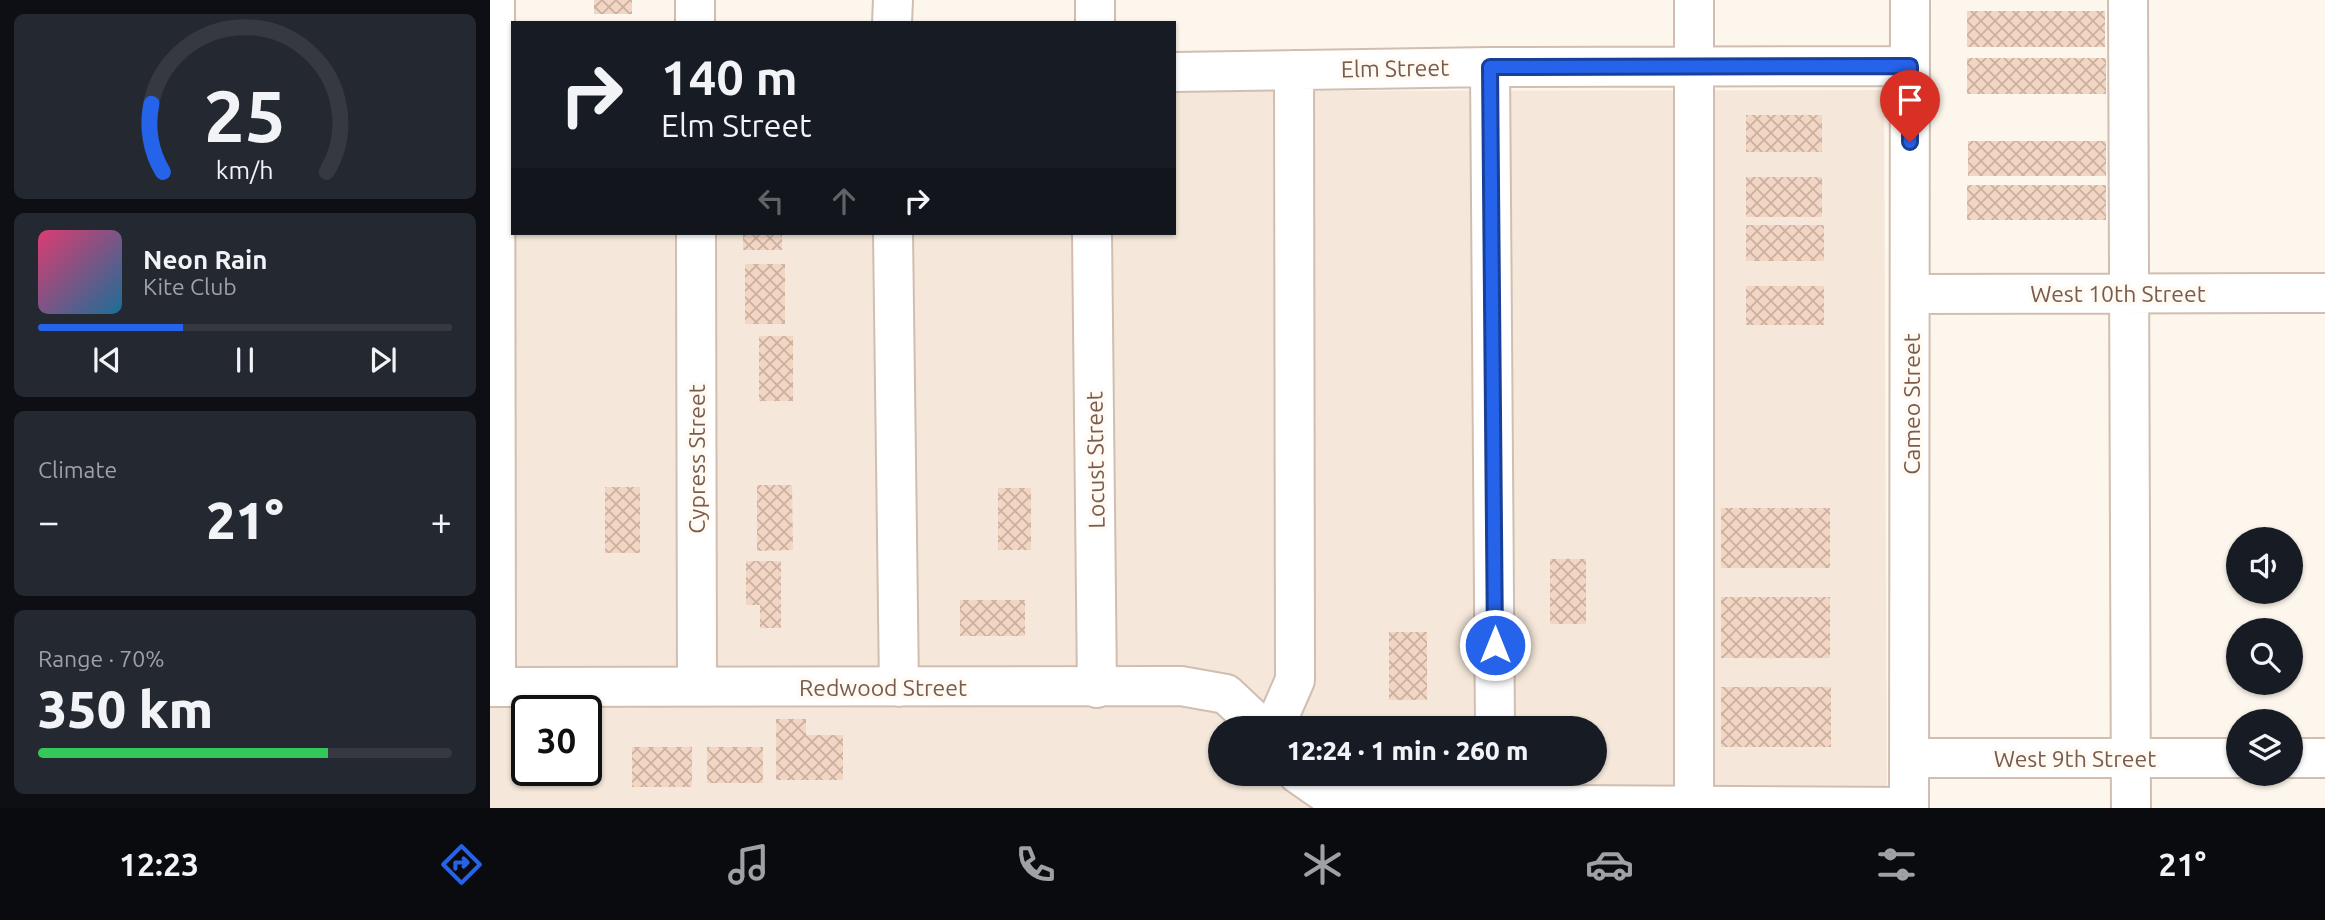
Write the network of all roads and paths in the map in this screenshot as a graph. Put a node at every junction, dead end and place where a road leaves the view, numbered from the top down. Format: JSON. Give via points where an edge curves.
{"nodes":[{"id":1,"x":495,"y":0,"type":"edge"},
{"id":2,"x":695,"y":0,"type":"edge"},
{"id":3,"x":893,"y":0,"type":"edge"},
{"id":4,"x":1095,"y":0,"type":"edge"},
{"id":5,"x":1694,"y":0,"type":"edge"},
{"id":6,"x":1910,"y":0,"type":"edge"},
{"id":7,"x":2129,"y":0,"type":"edge"},
{"id":8,"x":695,"y":21,"type":"edge"},
{"id":9,"x":892,"y":21,"type":"edge"},
{"id":10,"x":1095,"y":21,"type":"edge"},
{"id":11,"x":1910,"y":66,"type":"junction"},
{"id":12,"x":1490,"y":67,"type":"junction"},
{"id":13,"x":1695,"y":67,"type":"junction"},
{"id":14,"x":499,"y":68,"type":"edge"},
{"id":15,"x":1294,"y":70,"type":"junction"},
{"id":16,"x":1176,"y":72,"type":"edge"},
{"id":17,"x":696,"y":235,"type":"edge"},
{"id":18,"x":892,"y":235,"type":"edge"},
{"id":19,"x":1092,"y":235,"type":"edge"},
{"id":20,"x":2127,"y":293,"type":"junction"},
{"id":21,"x":2325,"y":293,"type":"edge"},
{"id":22,"x":1910,"y":294,"type":"junction"},
{"id":23,"x":697,"y":685,"type":"junction"},
{"id":24,"x":493,"y":687,"type":"edge"},
{"id":25,"x":899,"y":687,"type":"junction"},
{"id":26,"x":1097,"y":688,"type":"junction"},
{"id":27,"x":1249,"y":716,"type":"edge"},
{"id":28,"x":1279,"y":716,"type":"edge"},
{"id":29,"x":1495,"y":716,"type":"edge"},
{"id":30,"x":1911,"y":758,"type":"junction"},
{"id":31,"x":2132,"y":758,"type":"junction"},
{"id":32,"x":2226,"y":758,"type":"edge"},
{"id":33,"x":2303,"y":758,"type":"edge"},
{"id":34,"x":2325,"y":758,"type":"edge"},
{"id":35,"x":1301,"y":787,"type":"edge"},
{"id":36,"x":1496,"y":788,"type":"edge"},
{"id":37,"x":1694,"y":805,"type":"junction"},
{"id":38,"x":1909,"y":807,"type":"edge"},
{"id":39,"x":2132,"y":808,"type":"edge"}],
"edges":[{"from":1,"to":14,"type":"street"},
{"from":2,"to":8,"type":"street"},
{"from":3,"to":9,"type":"street"},
{"from":4,"to":10,"type":"street"},
{"from":5,"to":13,"type":"street"},
{"from":6,"to":11,"type":"street","name":"Cameo Street"},
{"from":7,"to":20,"type":"street"},
{"from":11,"to":13,"type":"street","name":"Elm Street"},
{"from":11,"to":22,"type":"street","name":"Cameo Street"},
{"from":12,"to":13,"type":"street","name":"Elm Street"},
{"from":12,"to":15,"type":"street","name":"Elm Street"},
{"from":12,"to":29,"type":"street"},
{"from":13,"to":37,"type":"street"},
{"from":14,"to":24,"type":"street"},
{"from":15,"to":16,"type":"street","name":"Elm Street"},
{"from":15,"to":28,"type":"street","via":[[1295,680]]},
{"from":17,"to":23,"type":"street","name":"Cypress Street"},
{"from":18,"to":25,"type":"street"},
{"from":19,"to":26,"type":"street","name":"Locust Street"},
{"from":20,"to":21,"type":"street","name":"West 10th Street"},
{"from":20,"to":22,"type":"street","name":"West 10th Street"},
{"from":20,"to":31,"type":"street"},
{"from":22,"to":30,"type":"street","name":"Cameo Street"},
{"from":23,"to":24,"type":"street","name":"Redwood Street"},
{"from":23,"to":25,"type":"street","name":"Redwood Street"},
{"from":25,"to":26,"type":"street","name":"Redwood Street"},
{"from":26,"to":27,"type":"street","name":"Redwood Street","via":[[1181,686],[1226,694]]},
{"from":30,"to":31,"type":"street","name":"West 9th Street"},
{"from":30,"to":38,"type":"street","name":"Cameo Street"},
{"from":31,"to":32,"type":"street","name":"West 9th Street"},
{"from":31,"to":39,"type":"street"},
{"from":33,"to":34,"type":"street"},
{"from":35,"to":36,"type":"street","via":[[1337,801],[1378,804]]},
{"from":36,"to":37,"type":"street"},
{"from":37,"to":38,"type":"street"}]}
